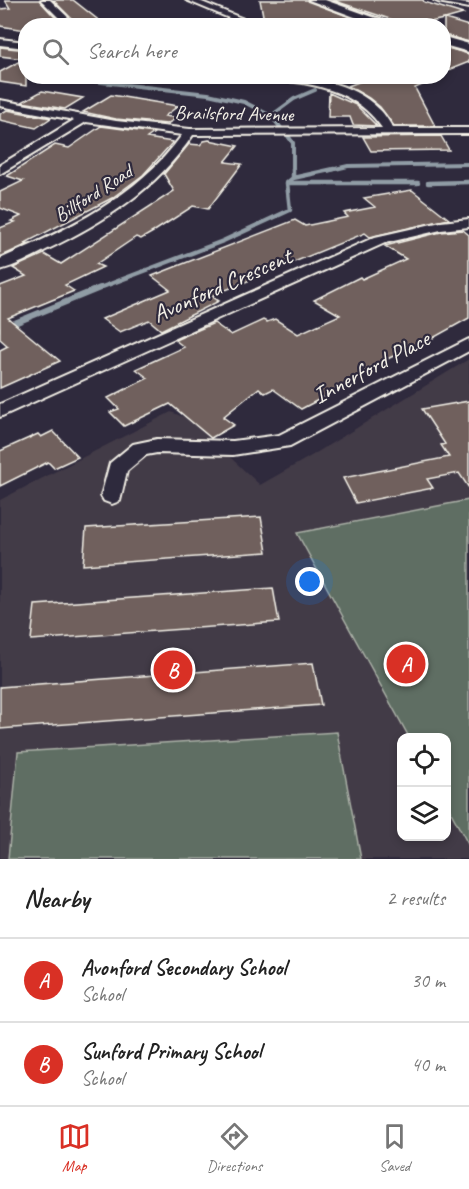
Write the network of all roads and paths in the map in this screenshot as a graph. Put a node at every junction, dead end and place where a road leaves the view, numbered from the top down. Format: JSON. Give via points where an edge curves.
{"nodes":[{"id":1,"x":45,"y":0,"type":"edge"},
{"id":2,"x":190,"y":0,"type":"edge"},
{"id":3,"x":314,"y":0,"type":"edge"},
{"id":4,"x":438,"y":0,"type":"edge"},
{"id":5,"x":469,"y":6,"type":"edge"},
{"id":6,"x":64,"y":18,"type":"edge"},
{"id":7,"x":236,"y":18,"type":"edge"},
{"id":8,"x":369,"y":18,"type":"edge"},
{"id":9,"x":0,"y":42,"type":"edge"},
{"id":10,"x":451,"y":43,"type":"edge"},
{"id":11,"x":18,"y":44,"type":"edge"},
{"id":12,"x":469,"y":48,"type":"edge"},
{"id":13,"x":318,"y":84,"type":"edge"},
{"id":14,"x":0,"y":103,"type":"edge"},
{"id":15,"x":85,"y":118,"type":"junction"},
{"id":16,"x":469,"y":131,"type":"edge"},
{"id":17,"x":190,"y":132,"type":"junction"},
{"id":18,"x":390,"y":132,"type":"junction"},
{"id":19,"x":0,"y":170,"type":"edge"},
{"id":20,"x":469,"y":223,"type":"edge"},
{"id":21,"x":0,"y":265,"type":"edge"},
{"id":22,"x":469,"y":344,"type":"edge"},
{"id":23,"x":0,"y":411,"type":"edge"},
{"id":24,"x":112,"y":496,"type":"dead end"}],
"edges":[{"from":1,"to":6,"type":"street"},
{"from":2,"to":7,"type":"street"},
{"from":3,"to":8,"type":"street"},
{"from":4,"to":5,"type":"street"},
{"from":9,"to":11,"type":"street"},
{"from":10,"to":12,"type":"street"},
{"from":13,"to":18,"type":"street","via":[[373,109]]},
{"from":14,"to":15,"type":"street","name":"Brailsford Avenue"},
{"from":15,"to":17,"type":"street","name":"Brailsford Avenue"},
{"from":15,"to":19,"type":"street"},
{"from":16,"to":18,"type":"street","name":"Brailsford Avenue"},
{"from":17,"to":18,"type":"street","name":"Brailsford Avenue"},
{"from":17,"to":21,"type":"street","name":"Billford Road","via":[[161,170],[128,196],[66,234]]},
{"from":20,"to":23,"type":"street","name":"Avonford Crescent","via":[[380,240]]},
{"from":22,"to":24,"type":"street","name":"Innerford Place","via":[[283,441],[233,448],[140,449],[117,468]]}]}
